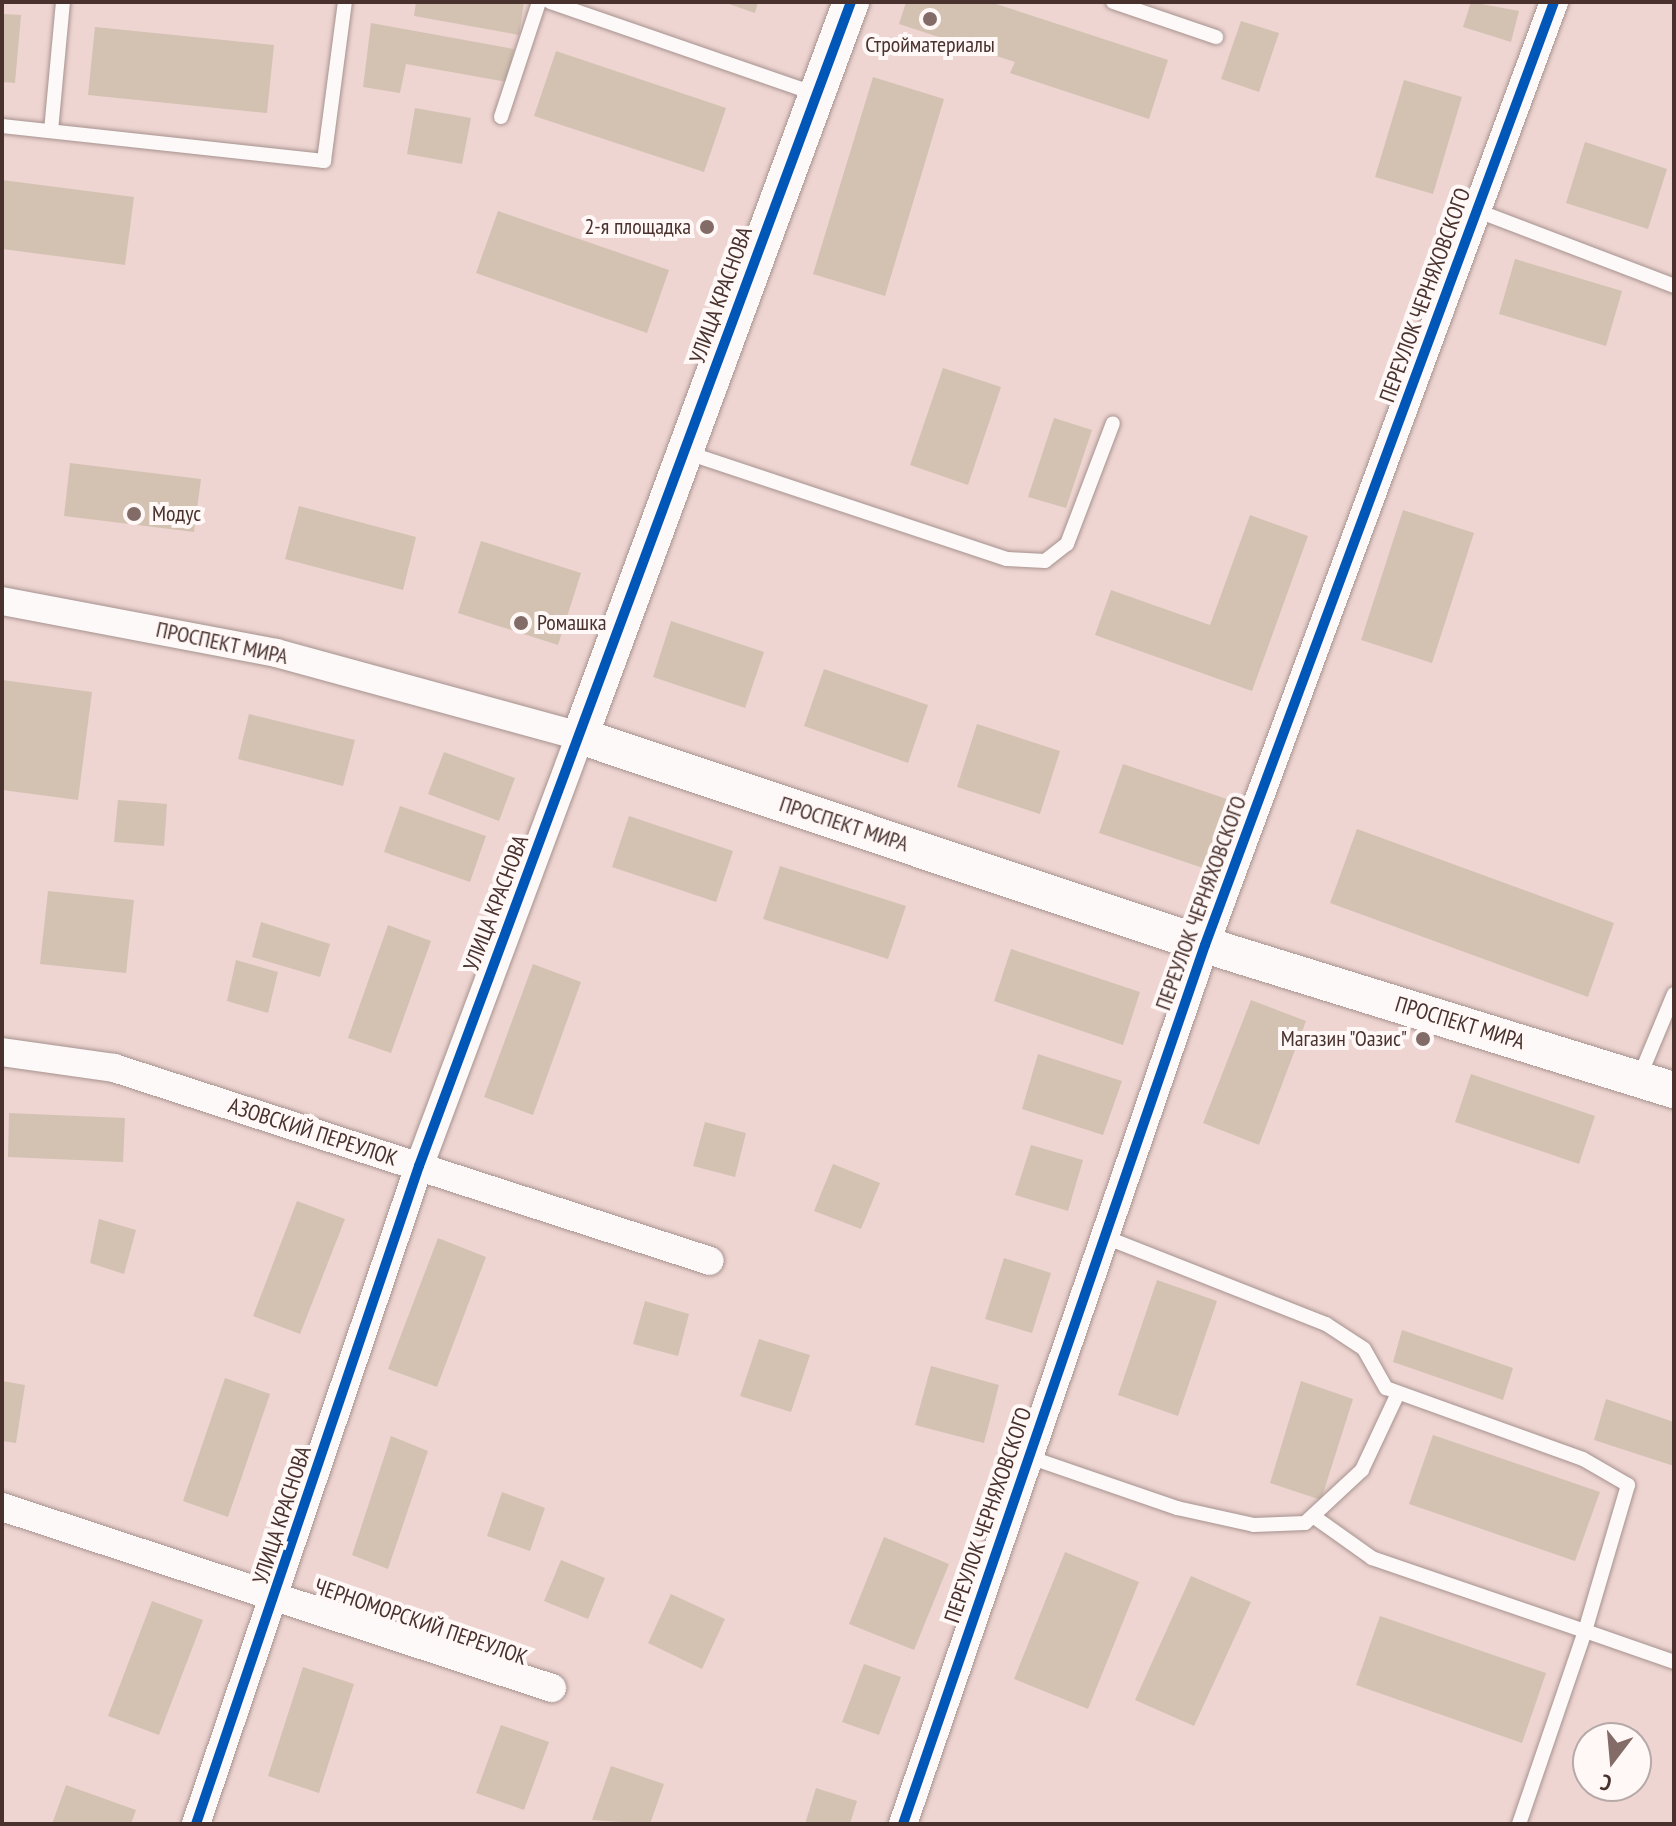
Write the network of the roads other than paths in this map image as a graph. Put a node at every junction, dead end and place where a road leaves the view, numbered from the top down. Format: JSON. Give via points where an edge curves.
{"nodes":[{"id":1,"x":63,"y":2,"type":"edge"},
{"id":2,"x":345,"y":2,"type":"edge"},
{"id":3,"x":539,"y":2,"type":"edge"},
{"id":4,"x":550,"y":2,"type":"edge"},
{"id":5,"x":851,"y":2,"type":"edge"},
{"id":6,"x":1113,"y":2,"type":"edge"},
{"id":7,"x":1554,"y":2,"type":"edge"},
{"id":8,"x":1216,"y":37,"type":"dead end"},
{"id":9,"x":817,"y":94,"type":"junction"},
{"id":10,"x":501,"y":117,"type":"dead end"},
{"id":11,"x":2,"y":126,"type":"edge"},
{"id":12,"x":51,"y":131,"type":"junction"},
{"id":13,"x":1478,"y":211,"type":"junction"},
{"id":14,"x":1674,"y":286,"type":"edge"},
{"id":15,"x":1113,"y":423,"type":"dead end"},
{"id":16,"x":685,"y":452,"type":"junction"},
{"id":17,"x":2,"y":601,"type":"edge"},
{"id":18,"x":580,"y":736,"type":"junction"},
{"id":19,"x":1205,"y":945,"type":"junction"},
{"id":20,"x":1674,"y":994,"type":"edge"},
{"id":21,"x":2,"y":1052,"type":"edge"},
{"id":22,"x":1639,"y":1079,"type":"junction"},
{"id":23,"x":1674,"y":1090,"type":"edge"},
{"id":24,"x":419,"y":1166,"type":"junction"},
{"id":25,"x":1105,"y":1237,"type":"junction"},
{"id":26,"x":710,"y":1261,"type":"dead end"},
{"id":27,"x":1398,"y":1393,"type":"junction"},
{"id":28,"x":1029,"y":1457,"type":"junction"},
{"id":29,"x":2,"y":1507,"type":"edge"},
{"id":30,"x":1313,"y":1516,"type":"junction"},
{"id":31,"x":277,"y":1594,"type":"junction"},
{"id":32,"x":1585,"y":1631,"type":"junction"},
{"id":33,"x":1674,"y":1662,"type":"edge"},
{"id":34,"x":552,"y":1688,"type":"dead end"},
{"id":35,"x":196,"y":1824,"type":"edge"},
{"id":36,"x":903,"y":1824,"type":"edge"},
{"id":37,"x":1519,"y":1824,"type":"edge"}],
"edges":[{"from":1,"to":12,"type":"lane"},
{"from":2,"to":12,"type":"lane","via":[[324,161]]},
{"from":3,"to":10,"type":"lane"},
{"from":4,"to":9,"type":"lane"},
{"from":5,"to":9,"type":"street","name":"УЛИЦА КРАСНОВА"},
{"from":6,"to":8,"type":"lane"},
{"from":7,"to":13,"type":"street","name":"ПЕРЕУЛОК ЧЕРНЯХОВСКОГО"},
{"from":9,"to":16,"type":"street","name":"УЛИЦА КРАСНОВА"},
{"from":11,"to":12,"type":"lane"},
{"from":13,"to":14,"type":"lane"},
{"from":13,"to":19,"type":"street","name":"ПЕРЕУЛОК ЧЕРНЯХОВСКОГО"},
{"from":15,"to":16,"type":"lane","via":[[1067,544],[1045,561],[1007,559]]},
{"from":16,"to":18,"type":"street","name":"УЛИЦА КРАСНОВА"},
{"from":17,"to":18,"type":"street","name":"ПРОСПЕКТ МИРА","via":[[276,653]]},
{"from":18,"to":19,"type":"street","name":"ПРОСПЕКТ МИРА"},
{"from":18,"to":24,"type":"street","name":"УЛИЦА КРАСНОВА"},
{"from":19,"to":22,"type":"street","name":"ПРОСПЕКТ МИРА"},
{"from":19,"to":25,"type":"street","name":"ПЕРЕУЛОК ЧЕРНЯХОВСКОГО"},
{"from":20,"to":22,"type":"lane"},
{"from":21,"to":24,"type":"street","name":"АЗОВСКИЙ ПЕРЕУЛОК","via":[[114,1068]]},
{"from":22,"to":23,"type":"street","name":"ПРОСПЕКТ МИРА"},
{"from":24,"to":26,"type":"street","name":"АЗОВСКИЙ ПЕРЕУЛОК"},
{"from":24,"to":31,"type":"street","name":"УЛИЦА КРАСНОВА"},
{"from":25,"to":27,"type":"lane","via":[[1326,1324],[1364,1349],[1386,1388]]},
{"from":25,"to":28,"type":"street","name":"ПЕРЕУЛОК ЧЕРНЯХОВСКОГО"},
{"from":27,"to":30,"type":"lane","via":[[1362,1470]]},
{"from":27,"to":32,"type":"lane","via":[[1583,1459],[1628,1485]]},
{"from":28,"to":30,"type":"lane","via":[[1254,1525]]},
{"from":28,"to":36,"type":"street","name":"ПЕРЕУЛОК ЧЕРНЯХОВСКОГО"},
{"from":29,"to":31,"type":"street","name":"ЧЕРНОМОРСКИЙ ПЕРЕУЛОК"},
{"from":30,"to":32,"type":"lane","via":[[1372,1558]]},
{"from":31,"to":34,"type":"street","name":"ЧЕРНОМОРСКИЙ ПЕРЕУЛОК"},
{"from":31,"to":35,"type":"street","name":"УЛИЦА КРАСНОВА"},
{"from":32,"to":33,"type":"lane"},
{"from":32,"to":37,"type":"lane"}]}
